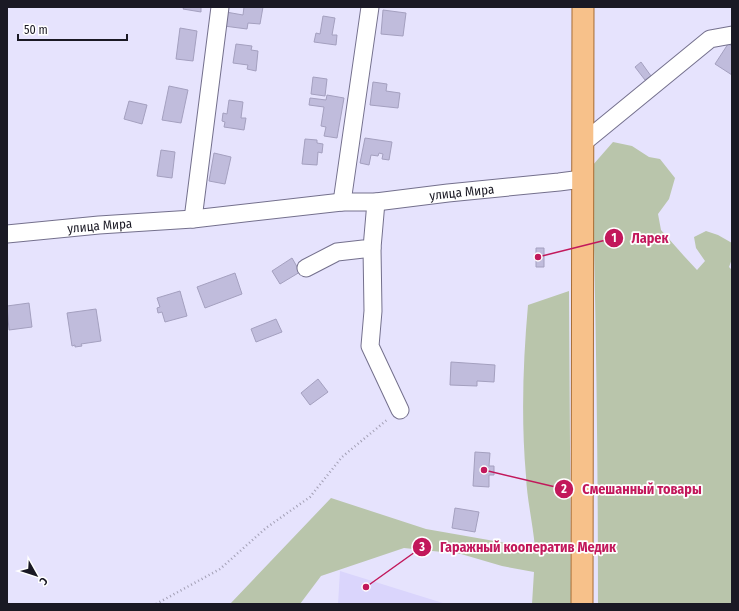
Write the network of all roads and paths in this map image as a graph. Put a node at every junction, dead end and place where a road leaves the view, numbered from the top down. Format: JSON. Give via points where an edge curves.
{"nodes":[{"id":1,"x":220,"y":7,"type":"edge"},
{"id":2,"x":370,"y":7,"type":"edge"},
{"id":3,"x":582,"y":7,"type":"edge"},
{"id":4,"x":732,"y":36,"type":"edge"},
{"id":5,"x":583,"y":143,"type":"junction"},
{"id":6,"x":582,"y":179,"type":"junction"},
{"id":7,"x":342,"y":202,"type":"junction"},
{"id":8,"x":376,"y":202,"type":"junction"},
{"id":9,"x":193,"y":218,"type":"junction"},
{"id":10,"x":7,"y":234,"type":"edge"},
{"id":11,"x":372,"y":248,"type":"junction"},
{"id":12,"x":306,"y":268,"type":"dead end"},
{"id":13,"x":400,"y":410,"type":"joint"},
{"id":14,"x":156,"y":604,"type":"edge"},
{"id":15,"x":582,"y":604,"type":"edge"}],
"edges":[{"from":1,"to":9,"type":"street"},
{"from":2,"to":7,"type":"street"},
{"from":3,"to":5,"type":"main road"},
{"from":4,"to":5,"type":"street","via":[[710,39]]},
{"from":5,"to":6,"type":"main road"},
{"from":6,"to":8,"type":"street","name":"улица Мира"},
{"from":6,"to":15,"type":"main road"},
{"from":7,"to":8,"type":"street","name":"улица Мира"},
{"from":7,"to":9,"type":"street","name":"улица Мира"},
{"from":8,"to":11,"type":"street"},
{"from":9,"to":10,"type":"street","name":"улица Мира"},
{"from":11,"to":12,"type":"street","via":[[337,252]]},
{"from":11,"to":13,"type":"street","via":[[370,346]]},
{"from":13,"to":14,"type":"path","via":[[342,457],[310,497],[266,528],[220,569]]}]}
